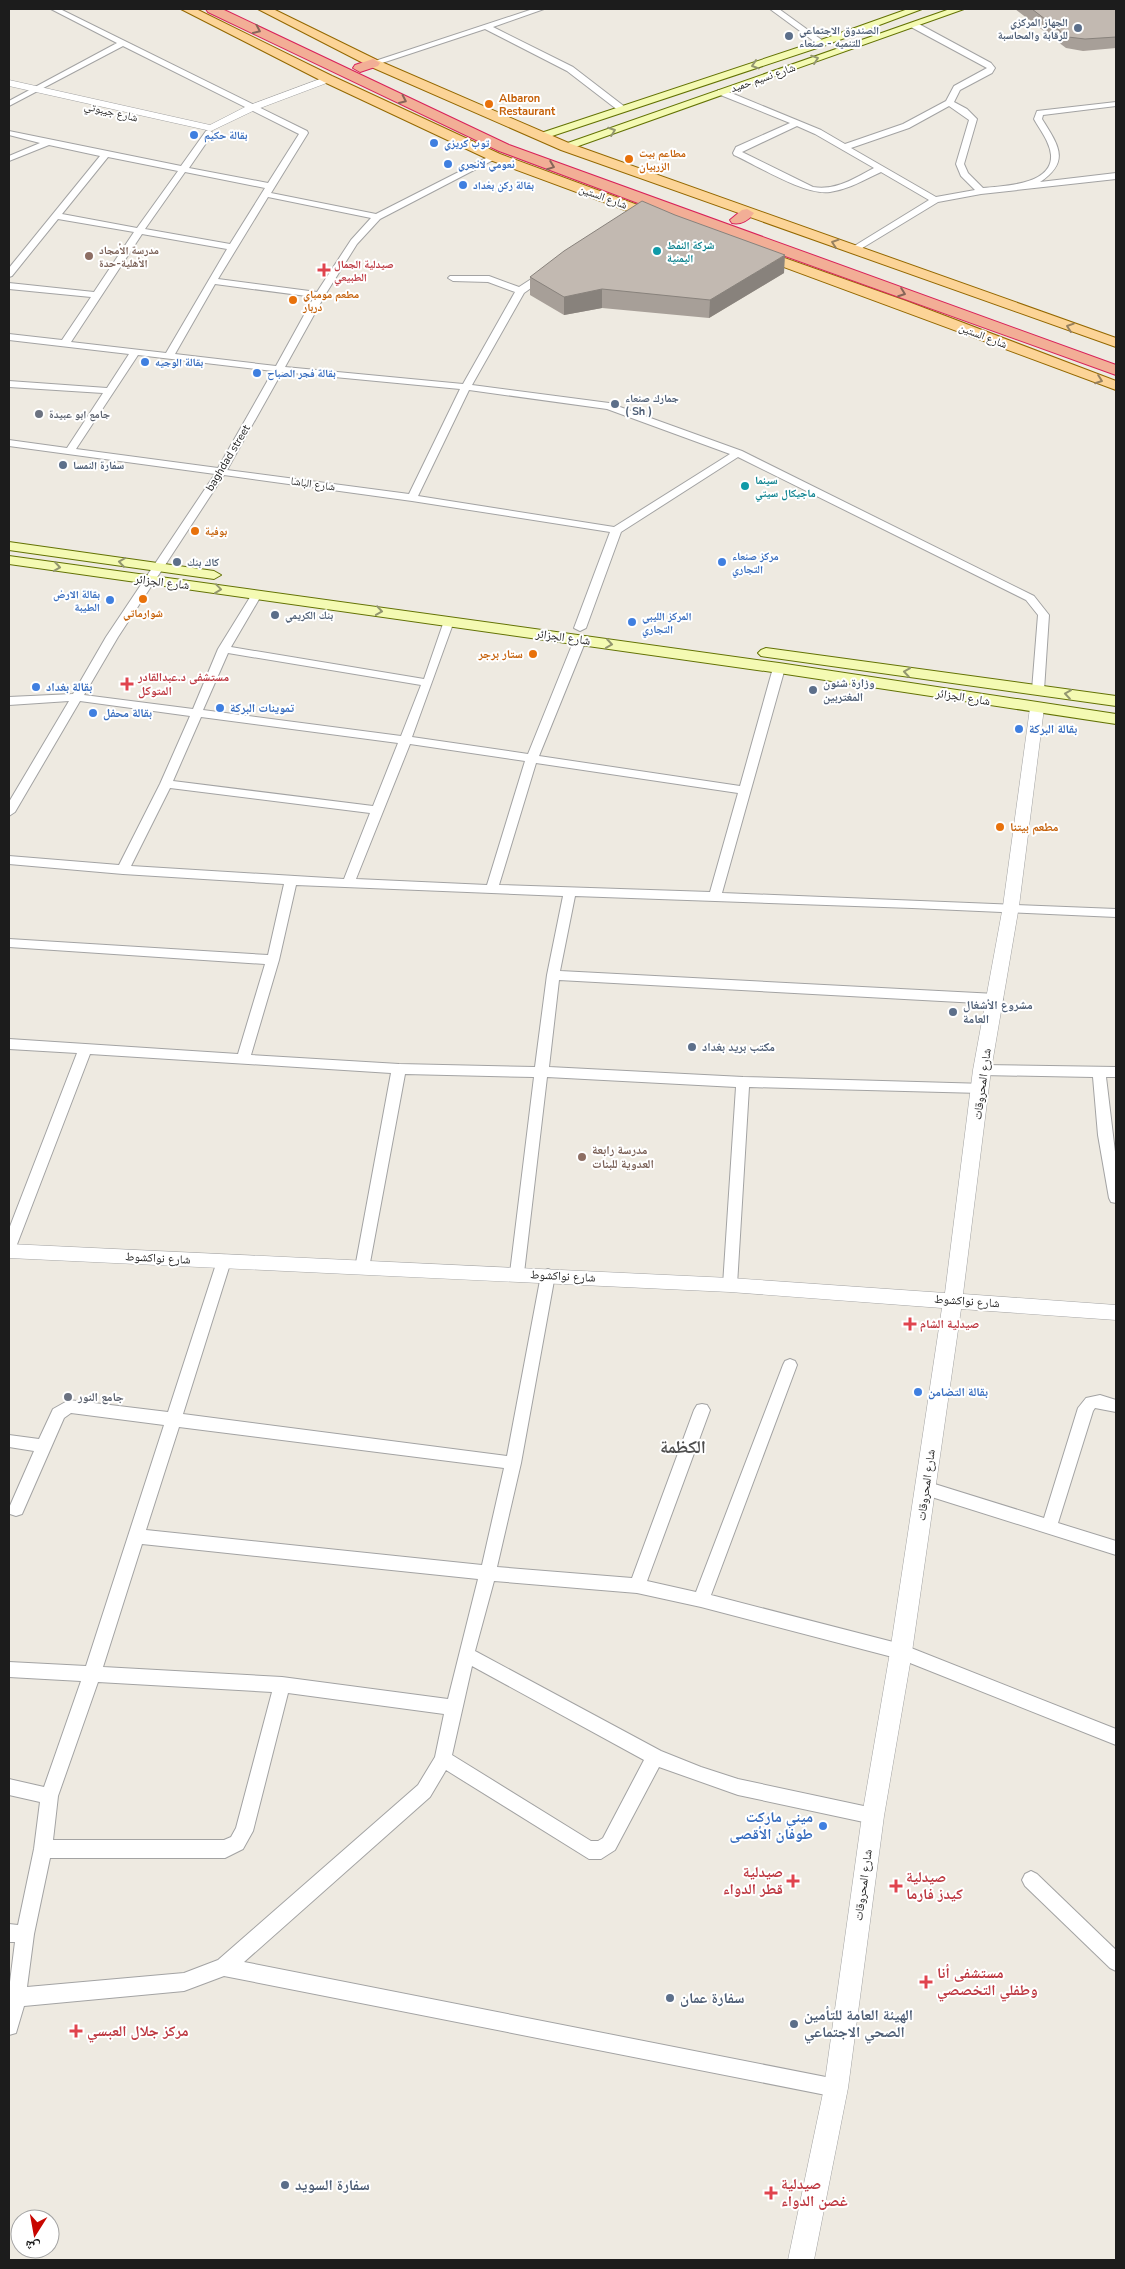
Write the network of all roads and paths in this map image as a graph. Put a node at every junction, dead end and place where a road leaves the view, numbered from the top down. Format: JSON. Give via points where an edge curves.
{"nodes":[{"id":1,"x":55,"y":9,"type":"edge"},
{"id":2,"x":187,"y":9,"type":"edge"},
{"id":3,"x":212,"y":9,"type":"edge"},
{"id":4,"x":240,"y":9,"type":"edge"},
{"id":5,"x":264,"y":9,"type":"edge"},
{"id":6,"x":539,"y":9,"type":"edge"},
{"id":7,"x":774,"y":9,"type":"edge"},
{"id":8,"x":917,"y":9,"type":"edge"},
{"id":9,"x":959,"y":9,"type":"edge"},
{"id":10,"x":914,"y":25,"type":"junction"},
{"id":11,"x":485,"y":26,"type":"junction"},
{"id":12,"x":123,"y":43,"type":"junction"},
{"id":13,"x":822,"y":43,"type":"junction"},
{"id":14,"x":836,"y":52,"type":"junction"},
{"id":15,"x":366,"y":66,"type":"junction"},
{"id":16,"x":328,"y":79,"type":"junction"},
{"id":17,"x":9,"y":83,"type":"edge"},
{"id":18,"x":9,"y":89,"type":"edge"},
{"id":19,"x":32,"y":91,"type":"junction"},
{"id":20,"x":721,"y":92,"type":"junction"},
{"id":21,"x":949,"y":103,"type":"junction"},
{"id":22,"x":9,"y":104,"type":"edge"},
{"id":23,"x":1116,"y":104,"type":"edge"},
{"id":24,"x":251,"y":108,"type":"junction"},
{"id":25,"x":622,"y":109,"type":"junction"},
{"id":26,"x":797,"y":123,"type":"junction"},
{"id":27,"x":210,"y":130,"type":"junction"},
{"id":28,"x":9,"y":132,"type":"edge"},
{"id":29,"x":542,"y":136,"type":"junction"},
{"id":30,"x":49,"y":142,"type":"junction"},
{"id":31,"x":566,"y":147,"type":"junction"},
{"id":32,"x":846,"y":147,"type":"junction"},
{"id":33,"x":104,"y":155,"type":"junction"},
{"id":34,"x":495,"y":157,"type":"junction"},
{"id":35,"x":9,"y":159,"type":"edge"},
{"id":36,"x":185,"y":168,"type":"junction"},
{"id":37,"x":882,"y":168,"type":"junction"},
{"id":38,"x":1116,"y":176,"type":"edge"},
{"id":39,"x":1025,"y":187,"type":"junction"},
{"id":40,"x":267,"y":190,"type":"junction"},
{"id":41,"x":981,"y":191,"type":"junction"},
{"id":42,"x":936,"y":200,"type":"junction"},
{"id":43,"x":56,"y":216,"type":"junction"},
{"id":44,"x":742,"y":216,"type":"junction"},
{"id":45,"x":377,"y":217,"type":"junction"},
{"id":46,"x":139,"y":231,"type":"junction"},
{"id":47,"x":232,"y":247,"type":"junction"},
{"id":48,"x":854,"y":250,"type":"junction"},
{"id":49,"x":772,"y":253,"type":"junction"},
{"id":50,"x":552,"y":270,"type":"edge"},
{"id":51,"x":9,"y":274,"type":"edge"},
{"id":52,"x":453,"y":278,"type":"dead end"},
{"id":53,"x":212,"y":281,"type":"junction"},
{"id":54,"x":9,"y":286,"type":"edge"},
{"id":55,"x":520,"y":291,"type":"junction"},
{"id":56,"x":320,"y":294,"type":"junction"},
{"id":57,"x":98,"y":295,"type":"junction"},
{"id":58,"x":9,"y":337,"type":"edge"},
{"id":59,"x":1116,"y":343,"type":"edge"},
{"id":60,"x":64,"y":345,"type":"junction"},
{"id":61,"x":135,"y":352,"type":"junction"},
{"id":62,"x":1116,"y":355,"type":"edge"},
{"id":63,"x":170,"y":356,"type":"junction"},
{"id":64,"x":279,"y":369,"type":"junction"},
{"id":65,"x":1116,"y":370,"type":"edge"},
{"id":66,"x":9,"y":384,"type":"edge"},
{"id":67,"x":1116,"y":386,"type":"edge"},
{"id":68,"x":466,"y":387,"type":"junction"},
{"id":69,"x":109,"y":392,"type":"junction"},
{"id":70,"x":9,"y":443,"type":"edge"},
{"id":71,"x":70,"y":451,"type":"junction"},
{"id":72,"x":738,"y":453,"type":"junction"},
{"id":73,"x":221,"y":472,"type":"junction"},
{"id":74,"x":412,"y":498,"type":"junction"},
{"id":75,"x":616,"y":530,"type":"junction"},
{"id":76,"x":9,"y":546,"type":"edge"},
{"id":77,"x":9,"y":560,"type":"edge"},
{"id":78,"x":154,"y":574,"type":"junction"},
{"id":79,"x":257,"y":594,"type":"junction"},
{"id":80,"x":449,"y":621,"type":"junction"},
{"id":81,"x":580,"y":634,"type":"junction"},
{"id":82,"x":224,"y":649,"type":"junction"},
{"id":83,"x":779,"y":668,"type":"junction"},
{"id":84,"x":428,"y":683,"type":"junction"},
{"id":85,"x":75,"y":697,"type":"junction"},
{"id":86,"x":1038,"y":699,"type":"junction"},
{"id":87,"x":9,"y":701,"type":"edge"},
{"id":88,"x":1116,"y":701,"type":"edge"},
{"id":89,"x":196,"y":713,"type":"junction"},
{"id":90,"x":1116,"y":719,"type":"edge"},
{"id":91,"x":406,"y":740,"type":"junction"},
{"id":92,"x":532,"y":758,"type":"junction"},
{"id":93,"x":166,"y":784,"type":"junction"},
{"id":94,"x":744,"y":790,"type":"junction"},
{"id":95,"x":377,"y":810,"type":"junction"},
{"id":96,"x":9,"y":812,"type":"edge"},
{"id":97,"x":9,"y":860,"type":"edge"},
{"id":98,"x":123,"y":870,"type":"junction"},
{"id":99,"x":291,"y":879,"type":"junction"},
{"id":100,"x":349,"y":882,"type":"junction"},
{"id":101,"x":492,"y":889,"type":"junction"},
{"id":102,"x":570,"y":892,"type":"junction"},
{"id":103,"x":715,"y":896,"type":"junction"},
{"id":104,"x":1011,"y":906,"type":"junction"},
{"id":105,"x":1116,"y":913,"type":"edge"},
{"id":106,"x":9,"y":943,"type":"edge"},
{"id":107,"x":273,"y":960,"type":"junction"},
{"id":108,"x":554,"y":975,"type":"junction"},
{"id":109,"x":996,"y":999,"type":"junction"},
{"id":110,"x":9,"y":1044,"type":"edge"},
{"id":111,"x":86,"y":1048,"type":"junction"},
{"id":112,"x":243,"y":1059,"type":"junction"},
{"id":113,"x":400,"y":1069,"type":"junction"},
{"id":114,"x":1099,"y":1071,"type":"junction"},
{"id":115,"x":542,"y":1072,"type":"junction"},
{"id":116,"x":1116,"y":1072,"type":"edge"},
{"id":117,"x":981,"y":1079,"type":"junction"},
{"id":118,"x":743,"y":1082,"type":"junction"},
{"id":119,"x":1116,"y":1198,"type":"edge"},
{"id":120,"x":9,"y":1249,"type":"edge"},
{"id":121,"x":224,"y":1260,"type":"junction"},
{"id":122,"x":362,"y":1268,"type":"junction"},
{"id":123,"x":517,"y":1273,"type":"junction"},
{"id":124,"x":548,"y":1275,"type":"junction"},
{"id":125,"x":730,"y":1285,"type":"junction"},
{"id":126,"x":953,"y":1300,"type":"junction"},
{"id":127,"x":1116,"y":1313,"type":"edge"},
{"id":128,"x":790,"y":1365,"type":"dead end"},
{"id":129,"x":1116,"y":1406,"type":"edge"},
{"id":130,"x":702,"y":1410,"type":"dead end"},
{"id":131,"x":174,"y":1419,"type":"junction"},
{"id":132,"x":9,"y":1441,"type":"edge"},
{"id":133,"x":44,"y":1446,"type":"junction"},
{"id":134,"x":513,"y":1463,"type":"junction"},
{"id":135,"x":925,"y":1488,"type":"junction"},
{"id":136,"x":16,"y":1509,"type":"dead end"},
{"id":137,"x":1049,"y":1528,"type":"junction"},
{"id":138,"x":135,"y":1536,"type":"junction"},
{"id":139,"x":1116,"y":1548,"type":"edge"},
{"id":140,"x":488,"y":1574,"type":"junction"},
{"id":141,"x":637,"y":1586,"type":"junction"},
{"id":142,"x":701,"y":1600,"type":"junction"},
{"id":143,"x":901,"y":1652,"type":"junction"},
{"id":144,"x":466,"y":1654,"type":"junction"},
{"id":145,"x":9,"y":1669,"type":"edge"},
{"id":146,"x":92,"y":1674,"type":"junction"},
{"id":147,"x":282,"y":1685,"type":"junction"},
{"id":148,"x":453,"y":1707,"type":"junction"},
{"id":149,"x":1116,"y":1737,"type":"edge"},
{"id":150,"x":655,"y":1757,"type":"junction"},
{"id":151,"x":443,"y":1759,"type":"junction"},
{"id":152,"x":9,"y":1787,"type":"edge"},
{"id":153,"x":49,"y":1796,"type":"junction"},
{"id":154,"x":873,"y":1816,"type":"junction"},
{"id":155,"x":43,"y":1849,"type":"junction"},
{"id":156,"x":1031,"y":1880,"type":"dead end"},
{"id":157,"x":17,"y":1933,"type":"edge"},
{"id":158,"x":1116,"y":1962,"type":"edge"},
{"id":159,"x":224,"y":1967,"type":"junction"},
{"id":160,"x":17,"y":1997,"type":"junction"},
{"id":161,"x":9,"y":2026,"type":"edge"},
{"id":162,"x":836,"y":2088,"type":"junction"},
{"id":163,"x":802,"y":2260,"type":"edge"}],
"edges":[{"from":1,"to":12,"type":"street"},
{"from":2,"to":16,"type":"main road","name":"شارع الستين"},
{"from":3,"to":49,"type":"highway","name":"شارع الستين","one_way":true,"via":[[504,148]]},
{"from":4,"to":15,"type":"highway","name":"شارع الستين"},
{"from":5,"to":15,"type":"main road","name":"شارع الستين"},
{"from":6,"to":11,"type":"street"},
{"from":7,"to":13,"type":"street"},
{"from":8,"to":13,"type":"main road","name":"شارع نسيم حميد"},
{"from":9,"to":10,"type":"main road","name":"شارع نسيم حميد"},
{"from":10,"to":14,"type":"main road","name":"شارع نسيم حميد"},
{"from":10,"to":21,"type":"street","via":[[991,68],[957,88]]},
{"from":11,"to":15,"type":"street"},
{"from":11,"to":25,"type":"street","via":[[570,69]]},
{"from":12,"to":19,"type":"street"},
{"from":12,"to":24,"type":"street"},
{"from":13,"to":14,"type":"main road"},
{"from":13,"to":25,"type":"main road","name":"شارع نسيم حميد","one_way":true},
{"from":20,"to":14,"type":"main road","name":"شارع نسيم حميد","one_way":true},
{"from":15,"to":29,"type":"main road","name":"شارع الستين"},
{"from":15,"to":44,"type":"highway","name":"شارع الستين","via":[[520,139]]},
{"from":16,"to":24,"type":"street"},
{"from":16,"to":34,"type":"main road","name":"شارع الستين"},
{"from":17,"to":19,"type":"street","name":"شارع جيبوتي"},
{"from":18,"to":19,"type":"street","name":"شارع جيبوتي"},
{"from":19,"to":22,"type":"street"},
{"from":19,"to":27,"type":"street","name":"شارع جيبوتي"},
{"from":20,"to":26,"type":"street"},
{"from":31,"to":20,"type":"main road","name":"شارع نسيم حميد","one_way":true},
{"from":21,"to":32,"type":"street","via":[[906,126]]},
{"from":21,"to":41,"type":"street","via":[[973,119],[960,164],[964,174]]},
{"from":23,"to":39,"type":"street","via":[[1040,113],[1038,119],[1055,149],[1056,158],[1052,167]]},
{"from":24,"to":27,"type":"street"},
{"from":24,"to":40,"type":"street","via":[[304,133]]},
{"from":25,"to":29,"type":"main road","name":"شارع نسيم حميد"},
{"from":26,"to":32,"type":"street"},
{"from":26,"to":37,"type":"street","via":[[738,149],[737,153],[822,192]]},
{"from":27,"to":36,"type":"street"},
{"from":28,"to":30,"type":"street"},
{"from":29,"to":31,"type":"main road","name":"شارع الستين"},
{"from":30,"to":33,"type":"street"},
{"from":30,"to":35,"type":"street"},
{"from":31,"to":44,"type":"main road","name":"شارع الستين"},
{"from":32,"to":37,"type":"street"},
{"from":33,"to":36,"type":"street"},
{"from":33,"to":43,"type":"street"},
{"from":34,"to":45,"type":"street","name":"baghdad street"},
{"from":34,"to":49,"type":"main road","name":"شارع الستين","via":[[639,214]]},
{"from":36,"to":40,"type":"street"},
{"from":36,"to":46,"type":"street"},
{"from":37,"to":42,"type":"street"},
{"from":38,"to":39,"type":"street"},
{"from":39,"to":41,"type":"street"},
{"from":40,"to":45,"type":"street"},
{"from":40,"to":47,"type":"street"},
{"from":41,"to":42,"type":"street"},
{"from":42,"to":48,"type":"street"},
{"from":43,"to":46,"type":"street"},
{"from":43,"to":51,"type":"street"},
{"from":48,"to":44,"type":"main road","name":"شارع الستين","one_way":true},
{"from":44,"to":62,"type":"highway","name":"شارع الستين"},
{"from":45,"to":56,"type":"street","name":"baghdad street","via":[[354,242]]},
{"from":46,"to":47,"type":"street"},
{"from":46,"to":57,"type":"street"},
{"from":47,"to":53,"type":"street"},
{"from":59,"to":48,"type":"main road","name":"شارع الستين","one_way":true},
{"from":49,"to":65,"type":"highway","name":"شارع الستين","one_way":true},
{"from":49,"to":67,"type":"main road","name":"شارع الستين","one_way":true},
{"from":50,"to":55,"type":"street"},
{"from":52,"to":55,"type":"street","via":[[489,279]]},
{"from":53,"to":56,"type":"street"},
{"from":53,"to":63,"type":"street"},
{"from":54,"to":57,"type":"street"},
{"from":55,"to":68,"type":"street"},
{"from":56,"to":64,"type":"street","name":"baghdad street"},
{"from":57,"to":60,"type":"street"},
{"from":58,"to":60,"type":"street"},
{"from":60,"to":61,"type":"street"},
{"from":61,"to":63,"type":"street"},
{"from":61,"to":69,"type":"street"},
{"from":63,"to":64,"type":"street"},
{"from":64,"to":68,"type":"street"},
{"from":64,"to":73,"type":"street","name":"baghdad street"},
{"from":66,"to":69,"type":"street"},
{"from":68,"to":72,"type":"street","via":[[609,406]]},
{"from":68,"to":74,"type":"street"},
{"from":69,"to":71,"type":"street"},
{"from":70,"to":71,"type":"street","name":"شارع الباشا"},
{"from":71,"to":73,"type":"street","name":"شارع الباشا"},
{"from":72,"to":75,"type":"street"},
{"from":72,"to":86,"type":"street","via":[[1030,598],[1044,615]]},
{"from":73,"to":74,"type":"street","name":"شارع الباشا"},
{"from":73,"to":78,"type":"street","name":"baghdad street"},
{"from":74,"to":75,"type":"street","name":"شارع الباشا"},
{"from":75,"to":81,"type":"street"},
{"from":78,"to":76,"type":"main road","name":"شارع الجزائر","one_way":true},
{"from":77,"to":78,"type":"main road","name":"شارع الجزائر","one_way":true},
{"from":78,"to":79,"type":"main road","name":"شارع الجزائر","one_way":true},
{"from":78,"to":81,"type":"main road","name":"شارع الجزائر"},
{"from":78,"to":85,"type":"street","name":"baghdad street"},
{"from":79,"to":80,"type":"main road","name":"شارع الجزائر","one_way":true},
{"from":79,"to":82,"type":"street"},
{"from":80,"to":81,"type":"main road","name":"شارع الجزائر"},
{"from":80,"to":84,"type":"street"},
{"from":81,"to":83,"type":"main road","name":"شارع الجزائر","one_way":true},
{"from":86,"to":81,"type":"main road","name":"شارع الجزائر","one_way":true},
{"from":81,"to":92,"type":"street"},
{"from":82,"to":84,"type":"street"},
{"from":82,"to":89,"type":"street"},
{"from":83,"to":86,"type":"main road","name":"شارع الجزائر"},
{"from":83,"to":94,"type":"street"},
{"from":84,"to":91,"type":"street"},
{"from":85,"to":87,"type":"street"},
{"from":85,"to":89,"type":"street"},
{"from":85,"to":96,"type":"street","name":"baghdad street"},
{"from":88,"to":86,"type":"main road","name":"شارع الجزائر","one_way":true},
{"from":86,"to":90,"type":"main road","name":"شارع الجزائر"},
{"from":86,"to":104,"type":"street","name":"شارع المحروقات"},
{"from":89,"to":91,"type":"street"},
{"from":89,"to":93,"type":"street"},
{"from":91,"to":92,"type":"street"},
{"from":91,"to":95,"type":"street"},
{"from":92,"to":94,"type":"street"},
{"from":92,"to":101,"type":"street"},
{"from":93,"to":95,"type":"street"},
{"from":93,"to":98,"type":"street"},
{"from":94,"to":103,"type":"street"},
{"from":95,"to":100,"type":"street"},
{"from":97,"to":98,"type":"street"},
{"from":98,"to":99,"type":"street"},
{"from":99,"to":100,"type":"street"},
{"from":99,"to":107,"type":"street"},
{"from":100,"to":101,"type":"street"},
{"from":101,"to":102,"type":"street"},
{"from":102,"to":103,"type":"street"},
{"from":102,"to":108,"type":"street"},
{"from":103,"to":104,"type":"street"},
{"from":104,"to":105,"type":"street"},
{"from":104,"to":109,"type":"street","name":"شارع المحروقات"},
{"from":106,"to":107,"type":"street"},
{"from":107,"to":112,"type":"street"},
{"from":108,"to":109,"type":"street"},
{"from":108,"to":115,"type":"street"},
{"from":109,"to":117,"type":"street","name":"شارع المحروقات"},
{"from":110,"to":111,"type":"street"},
{"from":111,"to":112,"type":"street"},
{"from":111,"to":120,"type":"street"},
{"from":112,"to":113,"type":"street"},
{"from":113,"to":115,"type":"street"},
{"from":113,"to":122,"type":"street"},
{"from":114,"to":116,"type":"street"},
{"from":114,"to":117,"type":"street"},
{"from":114,"to":119,"type":"street","via":[[1105,1135]]},
{"from":115,"to":118,"type":"street"},
{"from":115,"to":123,"type":"street"},
{"from":117,"to":118,"type":"street"},
{"from":117,"to":126,"type":"street","name":"شارع المحروقات"},
{"from":118,"to":125,"type":"street"},
{"from":120,"to":121,"type":"street","name":"شارع نواكشوط"},
{"from":121,"to":122,"type":"street","name":"شارع نواكشوط"},
{"from":121,"to":131,"type":"street"},
{"from":122,"to":123,"type":"street","name":"شارع نواكشوط"},
{"from":123,"to":124,"type":"street","name":"شارع نواكشوط"},
{"from":124,"to":125,"type":"street","name":"شارع نواكشوط"},
{"from":124,"to":134,"type":"street"},
{"from":125,"to":126,"type":"street","name":"شارع نواكشوط"},
{"from":126,"to":127,"type":"street","name":"شارع نواكشوط"},
{"from":126,"to":135,"type":"street","name":"شارع المحروقات"},
{"from":128,"to":142,"type":"street"},
{"from":129,"to":137,"type":"street","via":[[1100,1401],[1091,1402],[1086,1408]]},
{"from":130,"to":141,"type":"street"},
{"from":131,"to":133,"type":"street","via":[[68,1406],[58,1414]]},
{"from":131,"to":134,"type":"street"},
{"from":131,"to":138,"type":"street"},
{"from":132,"to":133,"type":"street"},
{"from":133,"to":136,"type":"street"},
{"from":134,"to":140,"type":"street"},
{"from":135,"to":137,"type":"street"},
{"from":135,"to":143,"type":"street","name":"شارع المحروقات"},
{"from":137,"to":139,"type":"street"},
{"from":138,"to":140,"type":"street"},
{"from":138,"to":146,"type":"street"},
{"from":140,"to":141,"type":"street"},
{"from":140,"to":144,"type":"street"},
{"from":141,"to":142,"type":"street"},
{"from":142,"to":143,"type":"street"},
{"from":143,"to":149,"type":"street"},
{"from":143,"to":154,"type":"street","name":"شارع المحروقات"},
{"from":144,"to":148,"type":"street"},
{"from":144,"to":150,"type":"street"},
{"from":145,"to":146,"type":"street"},
{"from":146,"to":147,"type":"street"},
{"from":146,"to":153,"type":"street"},
{"from":147,"to":148,"type":"street"},
{"from":147,"to":155,"type":"street","via":[[244,1831],[237,1842],[225,1849]]},
{"from":148,"to":151,"type":"street"},
{"from":150,"to":151,"type":"street","via":[[609,1844],[601,1850],[589,1850]]},
{"from":150,"to":154,"type":"street","via":[[738,1787]]},
{"from":151,"to":159,"type":"street","via":[[424,1791]]},
{"from":152,"to":153,"type":"street"},
{"from":153,"to":155,"type":"street"},
{"from":154,"to":162,"type":"street","name":"شارع المحروقات"},
{"from":155,"to":157,"type":"street"},
{"from":156,"to":158,"type":"street"},
{"from":157,"to":160,"type":"street"},
{"from":159,"to":160,"type":"street","via":[[184,1982]]},
{"from":159,"to":162,"type":"street"},
{"from":160,"to":161,"type":"street"},
{"from":162,"to":163,"type":"street","name":"شارع المحروقات"}]}
